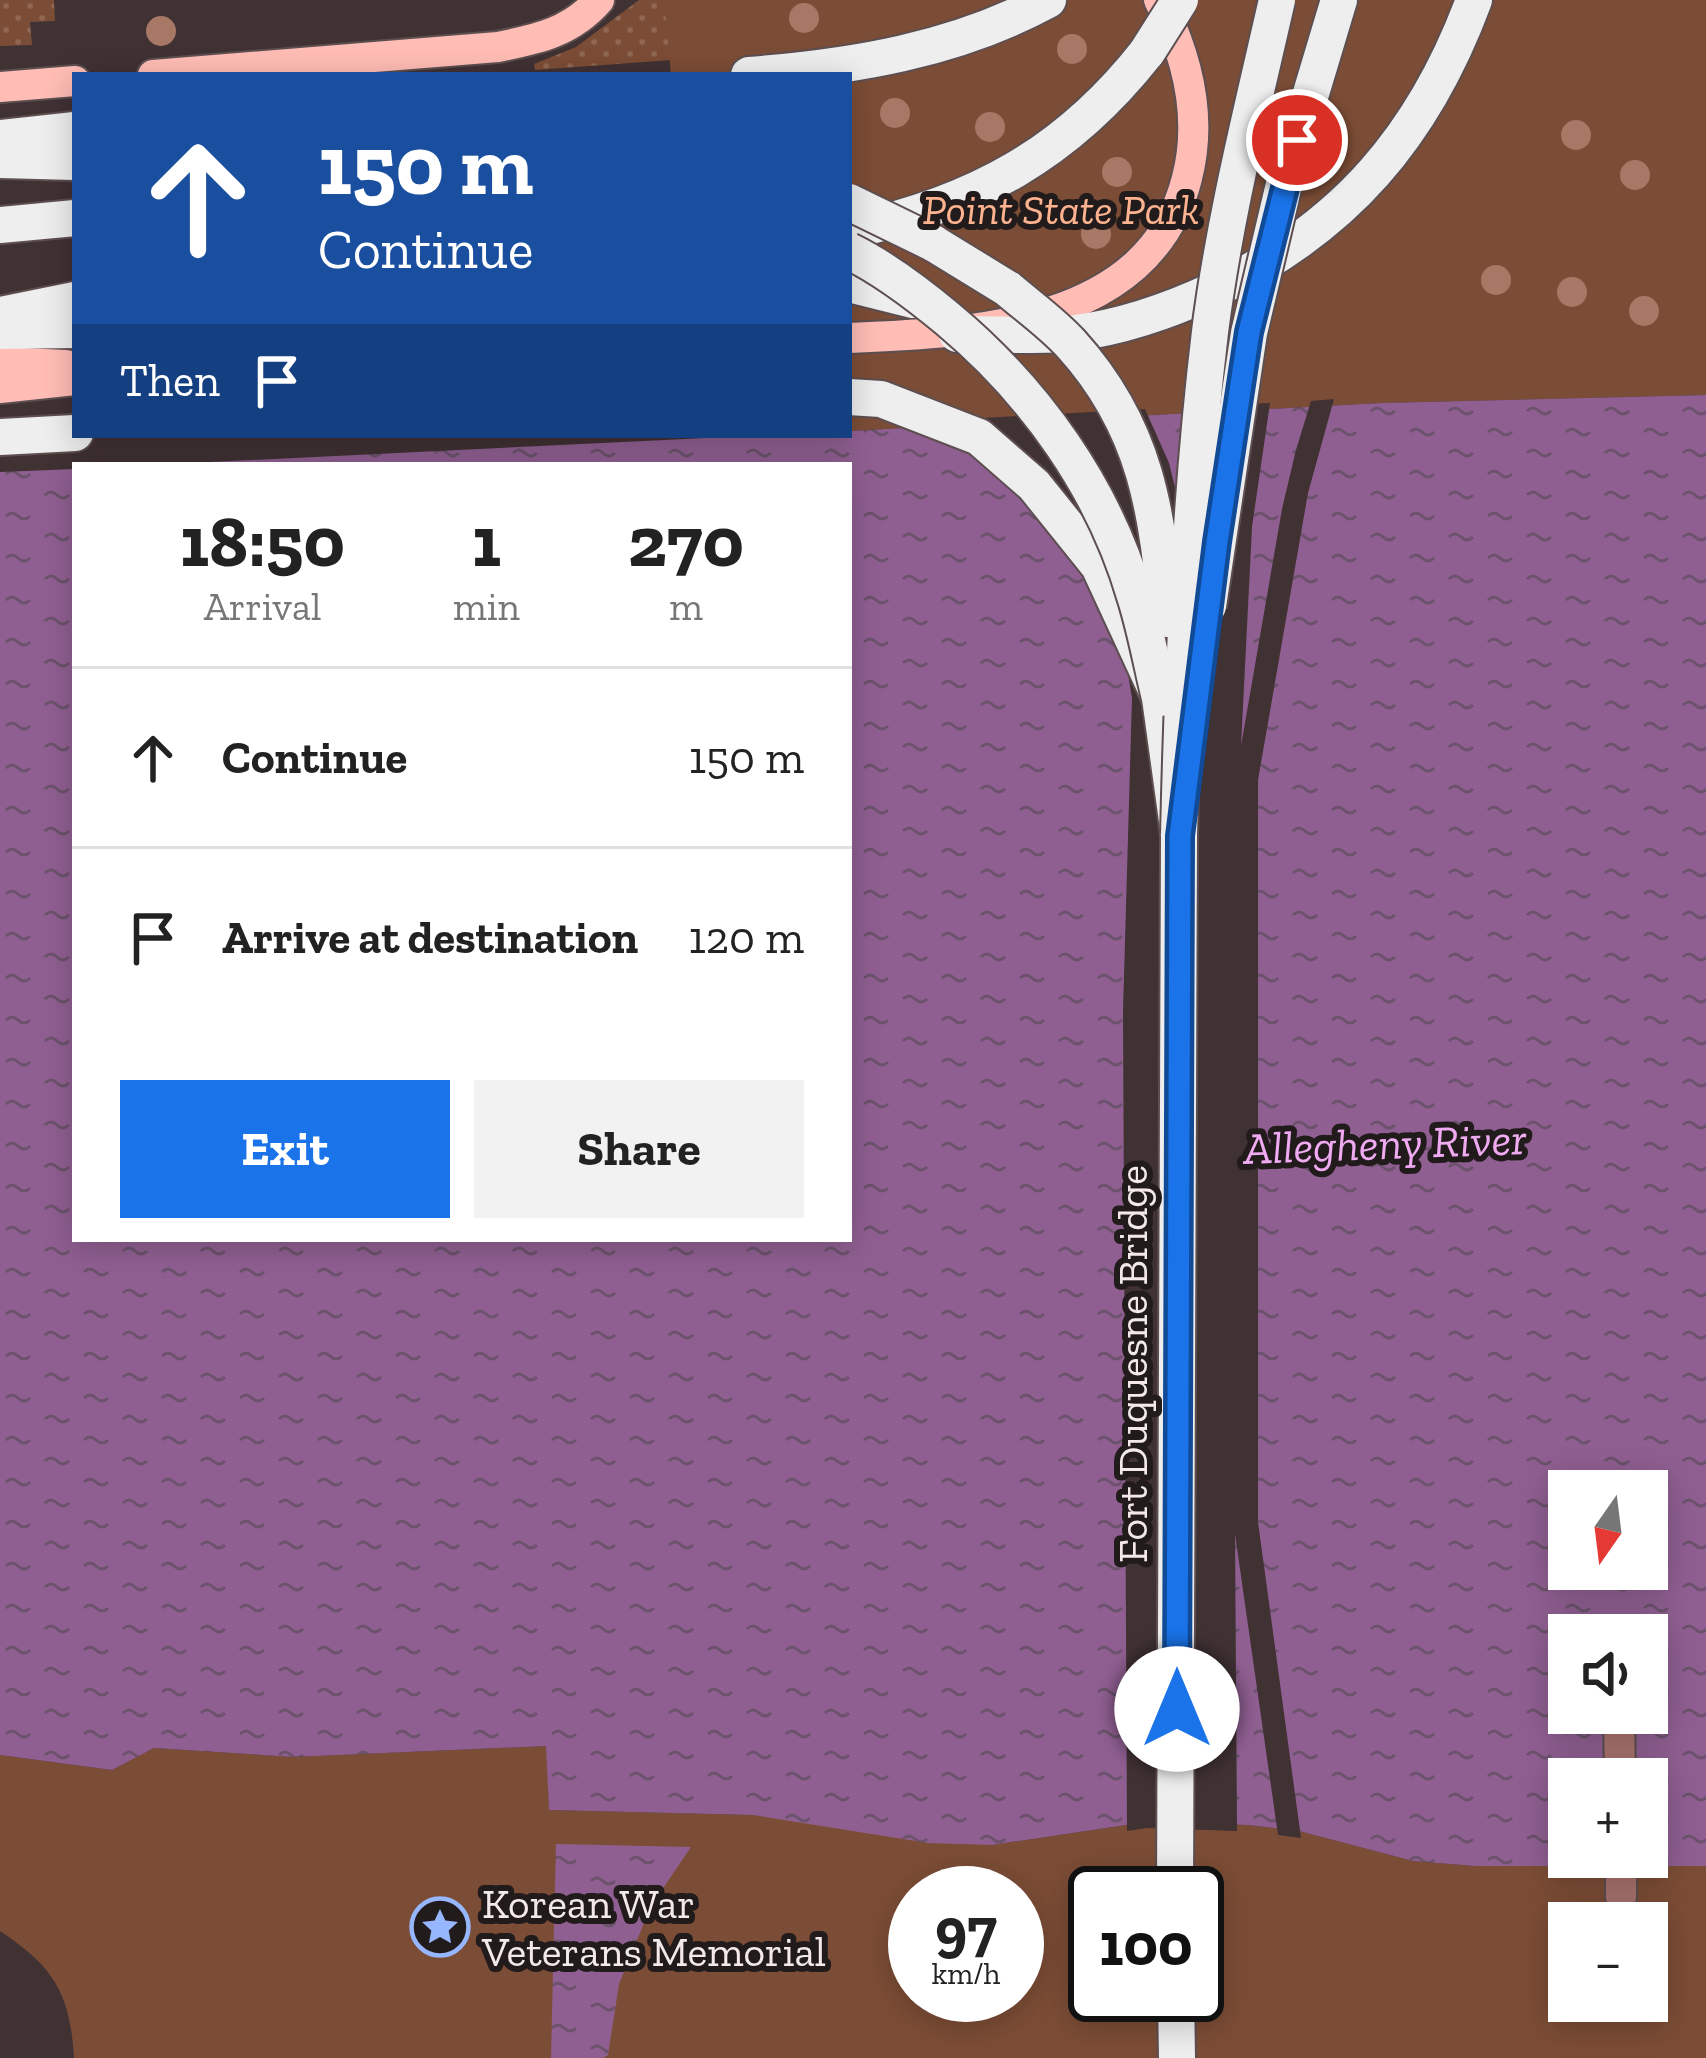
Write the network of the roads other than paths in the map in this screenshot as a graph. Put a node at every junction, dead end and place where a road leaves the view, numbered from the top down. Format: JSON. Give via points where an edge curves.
{"nodes":[{"id":1,"x":599,"y":0,"type":"edge"},
{"id":2,"x":1048,"y":0,"type":"edge"},
{"id":3,"x":1159,"y":0,"type":"edge"},
{"id":4,"x":1180,"y":0,"type":"edge"},
{"id":5,"x":1277,"y":0,"type":"edge"},
{"id":6,"x":1339,"y":0,"type":"edge"},
{"id":7,"x":1474,"y":0,"type":"edge"},
{"id":8,"x":191,"y":72,"type":"edge"},
{"id":9,"x":774,"y":72,"type":"edge"},
{"id":10,"x":72,"y":81,"type":"edge"},
{"id":11,"x":0,"y":87,"type":"edge"},
{"id":12,"x":72,"y":130,"type":"edge"},
{"id":13,"x":0,"y":138,"type":"edge"},
{"id":14,"x":0,"y":160,"type":"edge"},
{"id":15,"x":72,"y":161,"type":"edge"},
{"id":16,"x":852,"y":203,"type":"edge"},
{"id":17,"x":72,"y":218,"type":"edge"},
{"id":18,"x":2,"y":225,"type":"edge"},
{"id":19,"x":852,"y":230,"type":"edge"},
{"id":20,"x":852,"y":253,"type":"edge"},
{"id":21,"x":852,"y":285,"type":"edge"},
{"id":22,"x":72,"y":301,"type":"edge"},
{"id":23,"x":0,"y":315,"type":"edge"},
{"id":24,"x":72,"y":330,"type":"edge"},
{"id":25,"x":0,"y":331,"type":"edge"},
{"id":26,"x":957,"y":334,"type":"junction"},
{"id":27,"x":852,"y":338,"type":"edge"},
{"id":28,"x":0,"y":362,"type":"edge"},
{"id":29,"x":72,"y":365,"type":"edge"},
{"id":30,"x":72,"y":380,"type":"edge"},
{"id":31,"x":0,"y":388,"type":"edge"},
{"id":32,"x":852,"y":397,"type":"edge"},
{"id":33,"x":72,"y":433,"type":"edge"},
{"id":34,"x":0,"y":437,"type":"edge"},
{"id":35,"x":1167,"y":619,"type":"junction"},
{"id":36,"x":1160,"y":698,"type":"junction"},
{"id":37,"x":1179,"y":836,"type":"junction"},
{"id":38,"x":1176,"y":1866,"type":"edge"},
{"id":39,"x":1621,"y":1878,"type":"edge"},
{"id":40,"x":1621,"y":1898,"type":"dead end"}],
"edges":[{"from":1,"to":8,"type":"main road","via":[[551,36],[498,47]]},
{"from":2,"to":9,"type":"highway","via":[[934,46]]},
{"from":3,"to":26,"type":"main road","via":[[1183,54],[1194,121],[1173,220],[1143,262],[1086,299]]},
{"from":4,"to":19,"type":"highway","bridge":true,"via":[[1116,92],[1035,161],[918,215]]},
{"from":5,"to":37,"type":"highway","bridge":true,"via":[[1210,329],[1192,510]]},
{"from":6,"to":37,"type":"highway","bridge":true,"via":[[1249,332]]},
{"from":7,"to":26,"type":"highway","via":[[1442,74],[1373,178],[1295,247],[1172,309],[1075,334]]},
{"from":10,"to":11,"type":"main road"},
{"from":12,"to":13,"type":"highway"},
{"from":14,"to":15,"type":"highway"},
{"from":16,"to":35,"type":"highway","bridge":true,"via":[[1008,290],[1092,368],[1148,476]]},
{"from":17,"to":18,"type":"highway"},
{"from":20,"to":36,"type":"highway","bridge":true,"via":[[924,298],[1036,405],[1087,482],[1122,558]]},
{"from":21,"to":35,"type":"highway","bridge":true,"via":[[913,300],[959,323],[1061,410],[1116,494]]},
{"from":22,"to":23,"type":"highway"},
{"from":24,"to":25,"type":"highway"},
{"from":26,"to":27,"type":"main road"},
{"from":28,"to":29,"type":"main road"},
{"from":30,"to":31,"type":"main road"},
{"from":32,"to":36,"type":"highway","bridge":true,"via":[[881,399],[979,437],[1034,485],[1099,566]]},
{"from":33,"to":34,"type":"highway"},
{"from":35,"to":37,"type":"highway","bridge":true},
{"from":36,"to":37,"type":"highway","bridge":true},
{"from":37,"to":38,"type":"highway","name":"Fort Duquesne Bridge"},
{"from":39,"to":40,"type":"street"}]}
